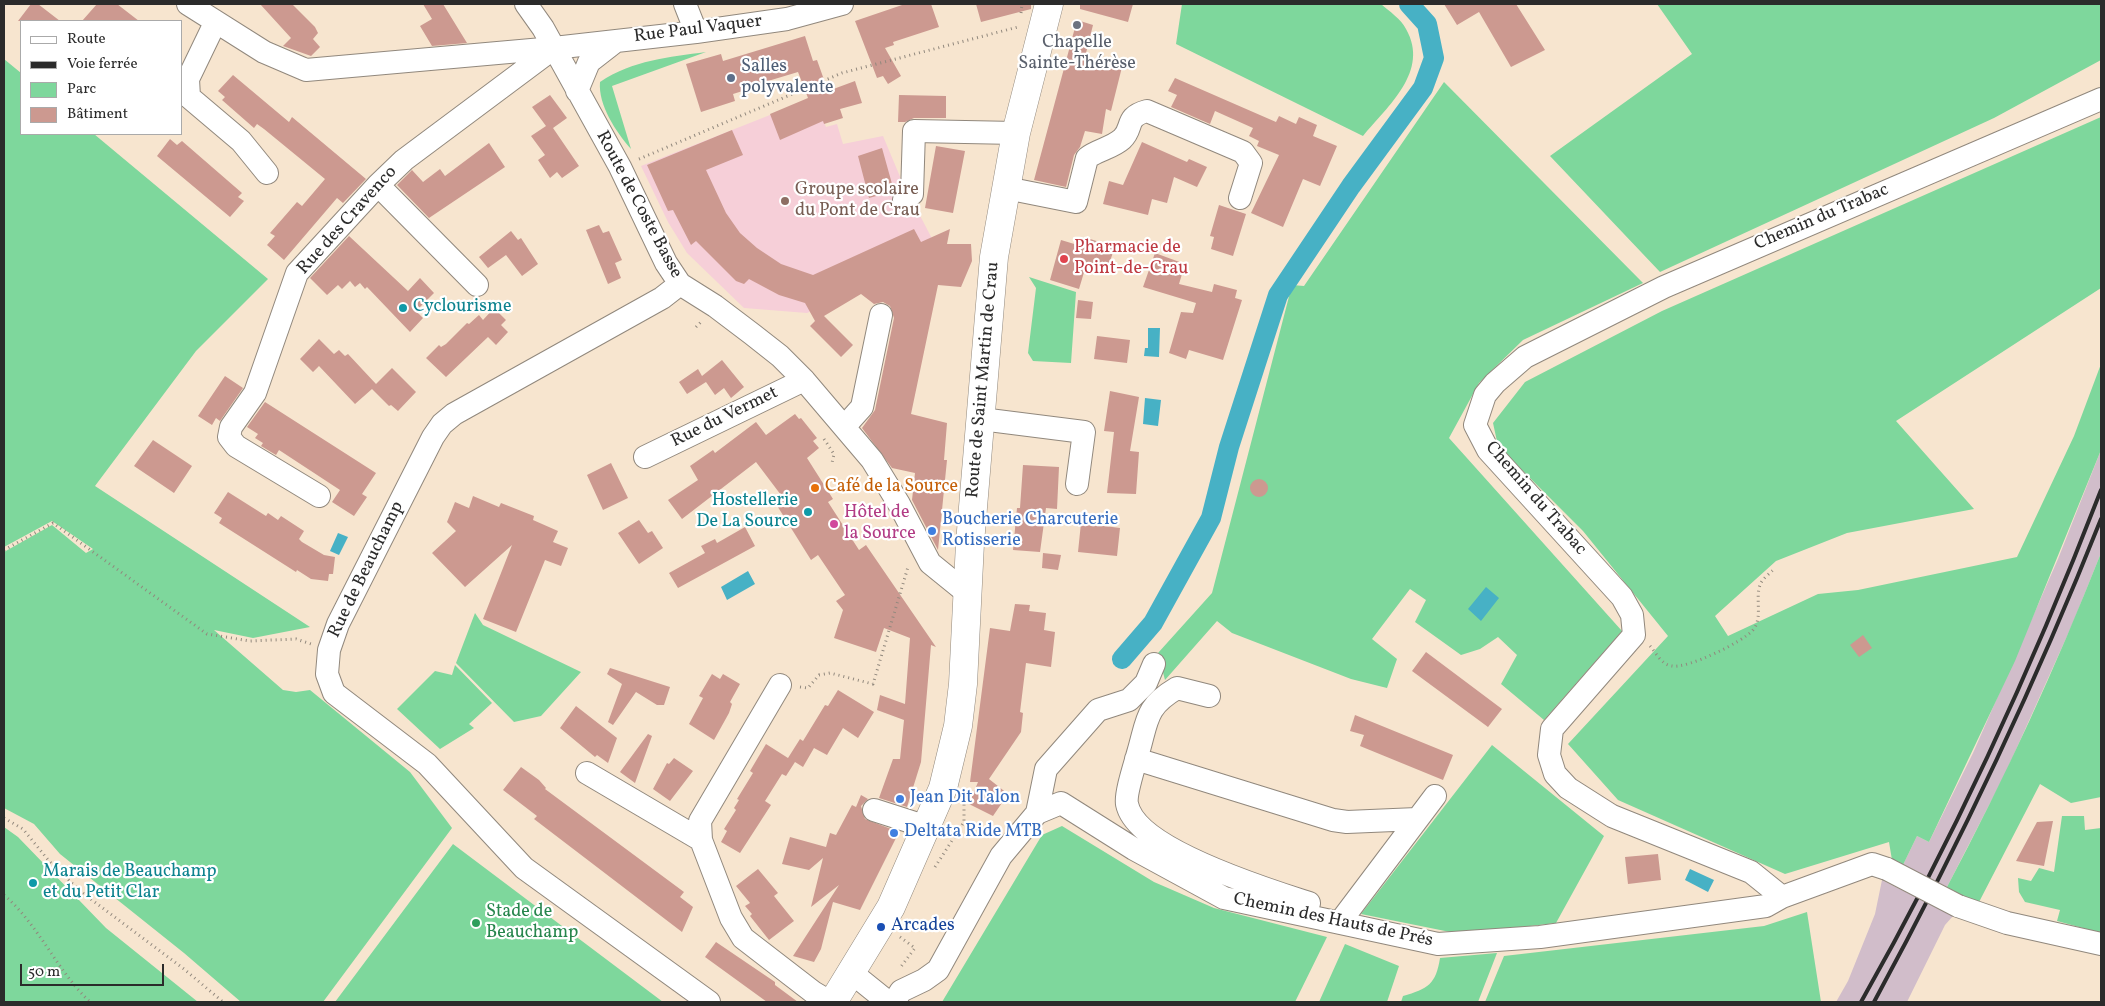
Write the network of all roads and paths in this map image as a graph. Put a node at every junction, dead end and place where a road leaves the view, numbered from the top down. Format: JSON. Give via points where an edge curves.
{"nodes":[{"id":1,"x":188,"y":4,"type":"edge"},
{"id":2,"x":526,"y":4,"type":"edge"},
{"id":3,"x":685,"y":4,"type":"edge"},
{"id":4,"x":842,"y":4,"type":"edge"},
{"id":5,"x":1022,"y":4,"type":"edge"},
{"id":6,"x":1049,"y":4,"type":"edge"},
{"id":7,"x":215,"y":23,"type":"junction"},
{"id":8,"x":696,"y":32,"type":"junction"},
{"id":9,"x":617,"y":40,"type":"junction"},
{"id":10,"x":554,"y":48,"type":"junction"},
{"id":11,"x":577,"y":92,"type":"junction"},
{"id":12,"x":2101,"y":99,"type":"edge"},
{"id":13,"x":1016,"y":133,"type":"junction"},
{"id":14,"x":620,"y":167,"type":"junction"},
{"id":15,"x":268,"y":173,"type":"dead end"},
{"id":16,"x":378,"y":185,"type":"junction"},
{"id":17,"x":1006,"y":188,"type":"junction"},
{"id":18,"x":1240,"y":198,"type":"dead end"},
{"id":19,"x":904,"y":200,"type":"dead end"},
{"id":20,"x":680,"y":284,"type":"junction"},
{"id":21,"x":477,"y":285,"type":"dead end"},
{"id":22,"x":880,"y":315,"type":"dead end"},
{"id":23,"x":804,"y":380,"type":"junction"},
{"id":24,"x":981,"y":419,"type":"junction"},
{"id":25,"x":845,"y":426,"type":"junction"},
{"id":26,"x":645,"y":457,"type":"dead end"},
{"id":27,"x":1077,"y":484,"type":"dead end"},
{"id":28,"x":319,"y":496,"type":"dead end"},
{"id":29,"x":4,"y":550,"type":"edge"},
{"id":30,"x":908,"y":566,"type":"dead end"},
{"id":31,"x":1773,"y":570,"type":"dead end"},
{"id":32,"x":967,"y":593,"type":"junction"},
{"id":33,"x":1633,"y":626,"type":"junction"},
{"id":34,"x":328,"y":650,"type":"junction"},
{"id":35,"x":1154,"y":664,"type":"dead end"},
{"id":36,"x":780,"y":686,"type":"joint"},
{"id":37,"x":1209,"y":696,"type":"dead end"},
{"id":38,"x":1136,"y":759,"type":"junction"},
{"id":39,"x":587,"y":773,"type":"dead end"},
{"id":40,"x":1435,"y":796,"type":"dead end"},
{"id":41,"x":874,"y":810,"type":"dead end"},
{"id":42,"x":1037,"y":813,"type":"junction"},
{"id":43,"x":4,"y":818,"type":"edge"},
{"id":44,"x":1417,"y":819,"type":"junction"},
{"id":45,"x":927,"y":827,"type":"junction"},
{"id":46,"x":701,"y":840,"type":"junction"},
{"id":47,"x":4,"y":895,"type":"edge"},
{"id":48,"x":1782,"y":896,"type":"junction"},
{"id":49,"x":1317,"y":906,"type":"dead end"},
{"id":50,"x":1345,"y":916,"type":"junction"},
{"id":51,"x":2101,"y":944,"type":"edge"},
{"id":52,"x":915,"y":948,"type":"dead end"},
{"id":53,"x":899,"y":970,"type":"dead end"},
{"id":54,"x":852,"y":973,"type":"junction"},
{"id":55,"x":90,"y":1002,"type":"edge"},
{"id":56,"x":223,"y":1002,"type":"edge"},
{"id":57,"x":709,"y":1002,"type":"edge"},
{"id":58,"x":831,"y":1002,"type":"edge"},
{"id":59,"x":888,"y":1002,"type":"edge"},
{"id":60,"x":894,"y":1002,"type":"edge"}],
"edges":[{"from":1,"to":7,"type":"street"},
{"from":2,"to":10,"type":"street","name":"Route de Coste Basse"},
{"from":3,"to":8,"type":"street"},
{"from":4,"to":8,"type":"street","name":"Rue Paul Vaquer","via":[[787,19]]},
{"from":5,"to":14,"type":"path","via":[[1018,28],[842,73]]},
{"from":6,"to":13,"type":"main road","name":"Route de Saint Martin de Crau"},
{"from":7,"to":10,"type":"street","via":[[264,52],[306,70]]},
{"from":7,"to":15,"type":"street","via":[[188,79],[190,97],[241,141]]},
{"from":8,"to":9,"type":"street","name":"Rue Paul Vaquer"},
{"from":9,"to":10,"type":"street","name":"Rue Paul Vaquer"},
{"from":9,"to":11,"type":"street","via":[[588,62]]},
{"from":10,"to":11,"type":"street","name":"Route de Coste Basse"},
{"from":10,"to":16,"type":"street","name":"Rue des Cravenco","via":[[404,160]]},
{"from":11,"to":14,"type":"street","name":"Route de Coste Basse"},
{"from":12,"to":33,"type":"street","name":"Chemin du Trabac","via":[[1664,287],[1525,357],[1495,383],[1485,396],[1475,424],[1488,450],[1622,597],[1632,615]]},
{"from":13,"to":17,"type":"main road","name":"Route de Saint Martin de Crau"},
{"from":13,"to":19,"type":"street","via":[[914,131],[912,194]]},
{"from":14,"to":20,"type":"street","name":"Route de Coste Basse","via":[[666,263]]},
{"from":16,"to":21,"type":"street"},
{"from":16,"to":28,"type":"street","name":"Rue des Cravenco","via":[[297,273],[255,393],[231,427],[229,436],[236,446]]},
{"from":17,"to":18,"type":"street","via":[[1076,202],[1087,158],[1124,138],[1130,120],[1147,111],[1243,152],[1251,163]]},
{"from":17,"to":24,"type":"main road","name":"Route de Saint Martin de Crau","via":[[994,257]]},
{"from":20,"to":23,"type":"street","name":"Route de Coste Basse","via":[[752,334]]},
{"from":20,"to":34,"type":"street","name":"Rue de Beauchamp","via":[[662,298],[454,414],[442,424],[338,624]]},
{"from":22,"to":25,"type":"street","via":[[862,407]]},
{"from":23,"to":25,"type":"street","name":"Route de Coste Basse"},
{"from":23,"to":26,"type":"street","name":"Rue du Vermet"},
{"from":24,"to":27,"type":"street","via":[[1084,432]]},
{"from":24,"to":32,"type":"main road","name":"Route de Saint Martin de Crau"},
{"from":25,"to":32,"type":"street","name":"Route de Coste Basse","via":[[872,460],[930,563]]},
{"from":29,"to":34,"type":"path","via":[[53,523],[207,634],[250,641],[296,639]]},
{"from":30,"to":36,"type":"path","via":[[874,684],[830,673],[819,675],[808,688]]},
{"from":31,"to":33,"type":"path","via":[[1760,585],[1758,619],[1753,630],[1697,661],[1681,666],[1665,663]]},
{"from":32,"to":45,"type":"main road","name":"Route de Saint Martin de Crau","via":[[958,726],[943,788]]},
{"from":33,"to":48,"type":"street","via":[[1634,635],[1552,729],[1549,755],[1555,774],[1568,788],[1612,816],[1751,872]]},
{"from":34,"to":57,"type":"street","name":"Rue de Beauchamp","via":[[327,674],[334,693],[427,764],[524,868]]},
{"from":35,"to":42,"type":"street","via":[[1146,683],[1129,700],[1098,710],[1046,769]]},
{"from":36,"to":46,"type":"street","via":[[700,821]]},
{"from":37,"to":38,"type":"street","via":[[1178,688],[1160,698],[1152,706]]},
{"from":38,"to":44,"type":"street","via":[[1333,820]]},
{"from":38,"to":49,"type":"street","via":[[1126,803],[1140,828],[1215,872]]},
{"from":39,"to":46,"type":"street"},
{"from":40,"to":44,"type":"street"},
{"from":41,"to":45,"type":"street"},
{"from":42,"to":50,"type":"street","name":"Chemin des Hauts de Prés","via":[[1061,803],[1134,849],[1224,898]]},
{"from":42,"to":60,"type":"street","name":"Chemin des Hauts de Prés","via":[[1002,856],[938,970],[901,992]]},
{"from":43,"to":56,"type":"path","via":[[23,829],[80,891]]},
{"from":44,"to":50,"type":"street"},
{"from":45,"to":54,"type":"main road","name":"Route de Saint Martin de Crau","via":[[892,907]]},
{"from":46,"to":58,"type":"street","via":[[742,938]]},
{"from":47,"to":55,"type":"path","via":[[77,990]]},
{"from":48,"to":50,"type":"street","name":"Chemin des Hauts de Prés","via":[[1766,906],[1540,937],[1459,943],[1419,941]]},
{"from":48,"to":51,"type":"street","name":"Chemin des Hauts de Prés","bridge":true,"via":[[1872,864],[1958,906],[2007,923]]},
{"from":52,"to":53,"type":"path"},
{"from":54,"to":58,"type":"main road","name":"Route de Saint Martin de Crau"},
{"from":54,"to":59,"type":"street"}]}
